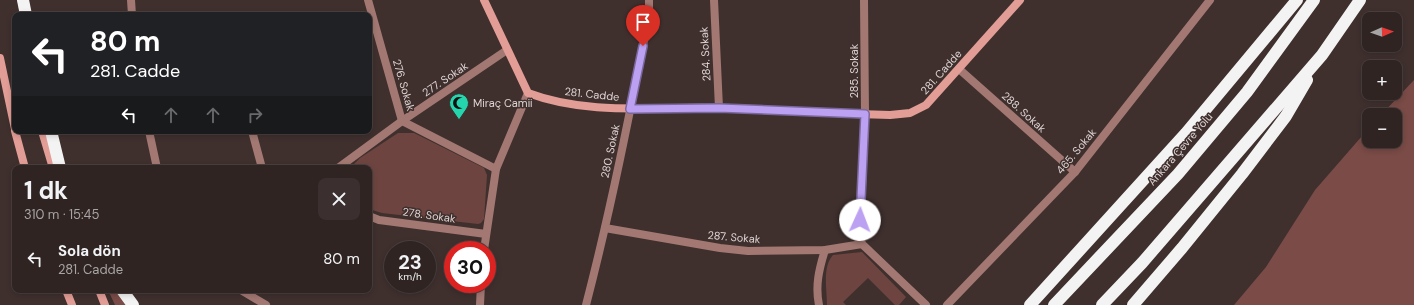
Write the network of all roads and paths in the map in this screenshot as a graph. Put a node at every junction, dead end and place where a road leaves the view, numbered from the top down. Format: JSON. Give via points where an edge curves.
{"nodes":[{"id":1,"x":22,"y":0,"type":"edge"},
{"id":2,"x":131,"y":0,"type":"edge"},
{"id":3,"x":368,"y":0,"type":"edge"},
{"id":4,"x":484,"y":0,"type":"edge"},
{"id":5,"x":649,"y":0,"type":"edge"},
{"id":6,"x":714,"y":0,"type":"edge"},
{"id":7,"x":864,"y":0,"type":"edge"},
{"id":8,"x":1020,"y":0,"type":"edge"},
{"id":9,"x":1210,"y":0,"type":"edge"},
{"id":10,"x":1297,"y":0,"type":"edge"},
{"id":11,"x":1314,"y":0,"type":"edge"},
{"id":12,"x":1360,"y":0,"type":"edge"},
{"id":13,"x":22,"y":12,"type":"edge"},
{"id":14,"x":25,"y":12,"type":"edge"},
{"id":15,"x":132,"y":12,"type":"edge"},
{"id":16,"x":371,"y":12,"type":"edge"},
{"id":17,"x":372,"y":14,"type":"edge"},
{"id":18,"x":507,"y":50,"type":"junction"},
{"id":19,"x":1322,"y":55,"type":"junction"},
{"id":20,"x":0,"y":58,"type":"edge"},
{"id":21,"x":959,"y":69,"type":"junction"},
{"id":22,"x":528,"y":92,"type":"junction"},
{"id":23,"x":719,"y":108,"type":"junction"},
{"id":24,"x":630,"y":109,"type":"junction"},
{"id":25,"x":865,"y":114,"type":"junction"},
{"id":26,"x":12,"y":116,"type":"edge"},
{"id":27,"x":402,"y":121,"type":"junction"},
{"id":28,"x":16,"y":134,"type":"edge"},
{"id":29,"x":43,"y":134,"type":"edge"},
{"id":30,"x":51,"y":134,"type":"edge"},
{"id":31,"x":150,"y":134,"type":"edge"},
{"id":32,"x":253,"y":134,"type":"edge"},
{"id":33,"x":24,"y":165,"type":"edge"},
{"id":34,"x":52,"y":165,"type":"edge"},
{"id":35,"x":59,"y":165,"type":"edge"},
{"id":36,"x":156,"y":165,"type":"edge"},
{"id":37,"x":261,"y":165,"type":"edge"},
{"id":38,"x":342,"y":165,"type":"edge"},
{"id":39,"x":496,"y":169,"type":"junction"},
{"id":40,"x":1075,"y":172,"type":"junction"},
{"id":41,"x":372,"y":217,"type":"edge"},
{"id":42,"x":605,"y":228,"type":"junction"},
{"id":43,"x":486,"y":234,"type":"junction"},
{"id":44,"x":485,"y":241,"type":"edge"},
{"id":45,"x":862,"y":244,"type":"junction"},
{"id":46,"x":825,"y":250,"type":"junction"},
{"id":47,"x":67,"y":293,"type":"edge"},
{"id":48,"x":100,"y":293,"type":"edge"},
{"id":49,"x":124,"y":293,"type":"edge"},
{"id":50,"x":247,"y":293,"type":"edge"},
{"id":51,"x":481,"y":293,"type":"edge"},
{"id":52,"x":72,"y":305,"type":"edge"},
{"id":53,"x":105,"y":305,"type":"edge"},
{"id":54,"x":133,"y":305,"type":"edge"},
{"id":55,"x":266,"y":305,"type":"edge"},
{"id":56,"x":480,"y":305,"type":"edge"},
{"id":57,"x":586,"y":305,"type":"edge"},
{"id":58,"x":819,"y":305,"type":"edge"},
{"id":59,"x":926,"y":305,"type":"edge"},
{"id":60,"x":948,"y":305,"type":"edge"},
{"id":61,"x":1030,"y":305,"type":"edge"},
{"id":62,"x":1054,"y":305,"type":"edge"},
{"id":63,"x":1102,"y":305,"type":"edge"},
{"id":64,"x":1133,"y":305,"type":"edge"}],
"edges":[{"from":1,"to":13,"type":"street"},
{"from":1,"to":14,"type":"highway"},
{"from":2,"to":15,"type":"street"},
{"from":3,"to":16,"type":"street","name":"276. Sokak"},
{"from":4,"to":18,"type":"street"},
{"from":5,"to":24,"type":"street","name":"280. Sokak","via":[[649,15]]},
{"from":6,"to":23,"type":"street","name":"284. Sokak"},
{"from":7,"to":25,"type":"street","name":"285. Sokak"},
{"from":8,"to":21,"type":"street","name":"281. Cadde"},
{"from":9,"to":40,"type":"street","name":"465. Sokak"},
{"from":10,"to":61,"type":"highway","via":[[1186,133]]},
{"from":11,"to":62,"type":"highway","name":"Ankara Çevre Yolu","via":[[1247,92],[1178,174]]},
{"from":12,"to":19,"type":"highway"},
{"from":17,"to":27,"type":"street","name":"276. Sokak"},
{"from":18,"to":22,"type":"street"},
{"from":18,"to":27,"type":"street","name":"277. Sokak"},
{"from":19,"to":63,"type":"highway","via":[[1142,263]]},
{"from":19,"to":64,"type":"highway","via":[[1286,116],[1182,248]]},
{"from":20,"to":26,"type":"street"},
{"from":21,"to":25,"type":"street","name":"281. Cadde","via":[[926,105],[910,113]]},
{"from":21,"to":40,"type":"street","name":"288. Sokak"},
{"from":22,"to":24,"type":"street","name":"281. Cadde","via":[[583,106]]},
{"from":22,"to":39,"type":"street"},
{"from":23,"to":24,"type":"street","name":"281. Cadde"},
{"from":23,"to":25,"type":"street","name":"281. Cadde"},
{"from":24,"to":42,"type":"street","name":"280. Sokak"},
{"from":25,"to":45,"type":"street","name":"285. Sokak","via":[[860,236]]},
{"from":27,"to":38,"type":"street","name":"277. Sokak"},
{"from":27,"to":39,"type":"street","name":"276. Sokak"},
{"from":28,"to":33,"type":"street"},
{"from":29,"to":34,"type":"street"},
{"from":30,"to":35,"type":"highway"},
{"from":31,"to":36,"type":"street"},
{"from":32,"to":37,"type":"street"},
{"from":39,"to":43,"type":"street"},
{"from":40,"to":60,"type":"street","name":"465. Sokak"},
{"from":41,"to":43,"type":"street","name":"278. Sokak"},
{"from":42,"to":46,"type":"street","name":"287. Sokak","via":[[739,250]]},
{"from":42,"to":57,"type":"street","name":"280. Sokak"},
{"from":43,"to":44,"type":"street"},
{"from":45,"to":46,"type":"street","name":"287. Sokak"},
{"from":45,"to":59,"type":"street"},
{"from":46,"to":58,"type":"street","via":[[817,286]]},
{"from":47,"to":52,"type":"street"},
{"from":48,"to":53,"type":"street"},
{"from":49,"to":54,"type":"highway"},
{"from":50,"to":55,"type":"street"},
{"from":51,"to":56,"type":"street"}]}
